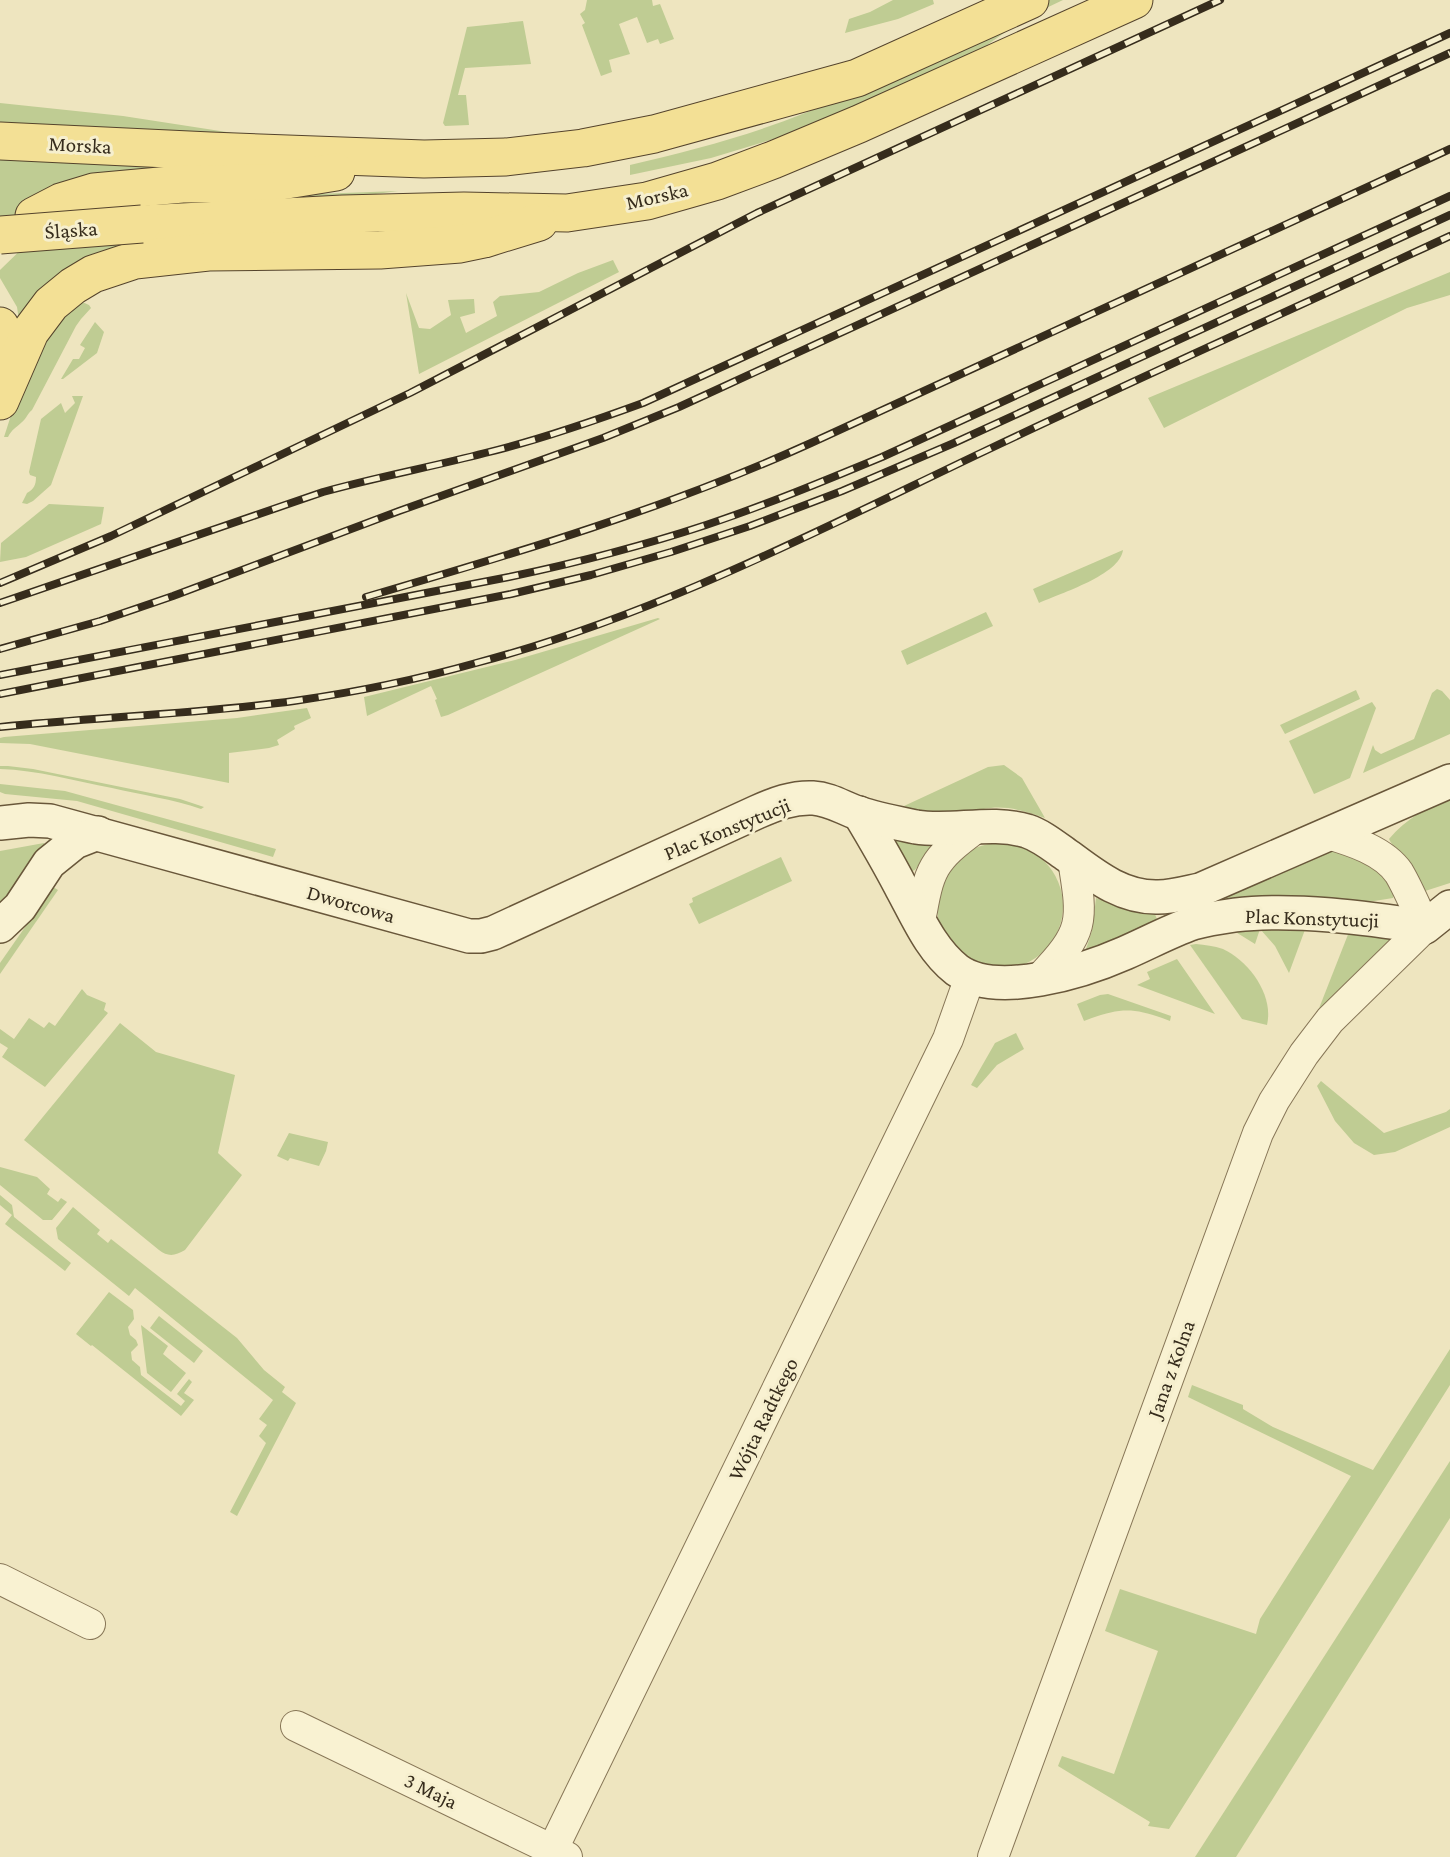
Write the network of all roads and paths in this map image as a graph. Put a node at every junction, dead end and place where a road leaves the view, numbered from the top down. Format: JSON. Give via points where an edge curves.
{"nodes":[{"id":1,"x":1030,"y":0,"type":"edge"},
{"id":2,"x":1134,"y":0,"type":"edge"},
{"id":3,"x":14,"y":142,"type":"edge"},
{"id":4,"x":424,"y":159,"type":"junction"},
{"id":5,"x":568,"y":213,"type":"junction"},
{"id":6,"x":34,"y":216,"type":"dead end"},
{"id":7,"x":142,"y":224,"type":"joint"},
{"id":8,"x":0,"y":235,"type":"edge"},
{"id":9,"x":0,"y":326,"type":"edge"},
{"id":10,"x":1,"y":398,"type":"edge"},
{"id":11,"x":1450,"y":781,"type":"edge"},
{"id":12,"x":859,"y":813,"type":"junction"},
{"id":13,"x":0,"y":823,"type":"edge"},
{"id":14,"x":976,"y":828,"type":"junction"},
{"id":15,"x":98,"y":834,"type":"junction"},
{"id":16,"x":1328,"y":834,"type":"junction"},
{"id":17,"x":1073,"y":860,"type":"junction"},
{"id":18,"x":599,"y":884,"type":"joint"},
{"id":19,"x":1438,"y":917,"type":"edge"},
{"id":20,"x":920,"y":922,"type":"junction"},
{"id":21,"x":0,"y":926,"type":"edge"},
{"id":22,"x":970,"y":977,"type":"junction"},
{"id":23,"x":1040,"y":978,"type":"junction"},
{"id":24,"x":0,"y":1579,"type":"edge"},
{"id":25,"x":90,"y":1624,"type":"dead end"},
{"id":26,"x":296,"y":1726,"type":"dead end"},
{"id":27,"x":556,"y":1855,"type":"edge"},
{"id":28,"x":993,"y":1857,"type":"edge"}],
"edges":[{"from":1,"to":4,"type":"main road","name":"Morska","via":[[857,78],[654,134],[506,157]]},
{"from":2,"to":5,"type":"main road","name":"Morska","via":[[773,160],[647,201]]},
{"from":3,"to":4,"type":"main road","name":"Morska"},
{"from":4,"to":6,"type":"main road","via":[[268,183],[94,192]]},
{"from":5,"to":7,"type":"main road","name":"Morska","via":[[343,214]]},
{"from":5,"to":10,"type":"main road","via":[[460,244],[208,251],[135,260],[93,274],[51,304],[30,332]]},
{"from":7,"to":8,"type":"main road","name":"Śląska","bridge":true},
{"from":9,"to":10,"type":"main road"},
{"from":11,"to":16,"type":"main road","name":"Plac Konstytucji"},
{"from":12,"to":14,"type":"main road","name":"Plac Konstytucji","via":[[916,827]]},
{"from":12,"to":18,"type":"main road","name":"Plac Konstytucji","via":[[827,800],[780,802]]},
{"from":12,"to":20,"type":"main road","name":"Plac Konstytucji"},
{"from":13,"to":15,"type":"main road","name":"Dworcowa","via":[[50,821]]},
{"from":14,"to":17,"type":"main road","name":"Plac Konstytucji","via":[[1010,827],[1028,832]]},
{"from":14,"to":20,"type":"street","via":[[949,848],[932,870]]},
{"from":15,"to":18,"type":"main road","name":"Dworcowa","via":[[469,936],[493,933]]},
{"from":15,"to":21,"type":"main road","via":[[75,842],[49,863],[20,906]]},
{"from":16,"to":17,"type":"main road","name":"Plac Konstytucji","via":[[1200,890],[1158,897],[1119,890]]},
{"from":16,"to":19,"type":"street","via":[[1381,856]]},
{"from":17,"to":23,"type":"street","via":[[1081,907],[1078,927],[1069,947]]},
{"from":19,"to":23,"type":"main road","name":"Plac Konstytucji","via":[[1389,921],[1302,914],[1236,915],[1193,923],[1097,964]]},
{"from":19,"to":28,"type":"street","name":"Jana z Kolna","via":[[1330,1020],[1304,1054],[1258,1133]]},
{"from":20,"to":22,"type":"main road","name":"Plac Konstytucji","via":[[945,960]]},
{"from":22,"to":23,"type":"main road","name":"Plac Konstytucji","via":[[985,982]]},
{"from":22,"to":27,"type":"street","name":"Wójta Radtkego","via":[[948,1039]]},
{"from":24,"to":25,"type":"street"},
{"from":26,"to":27,"type":"street","name":"3 Maja"}]}
